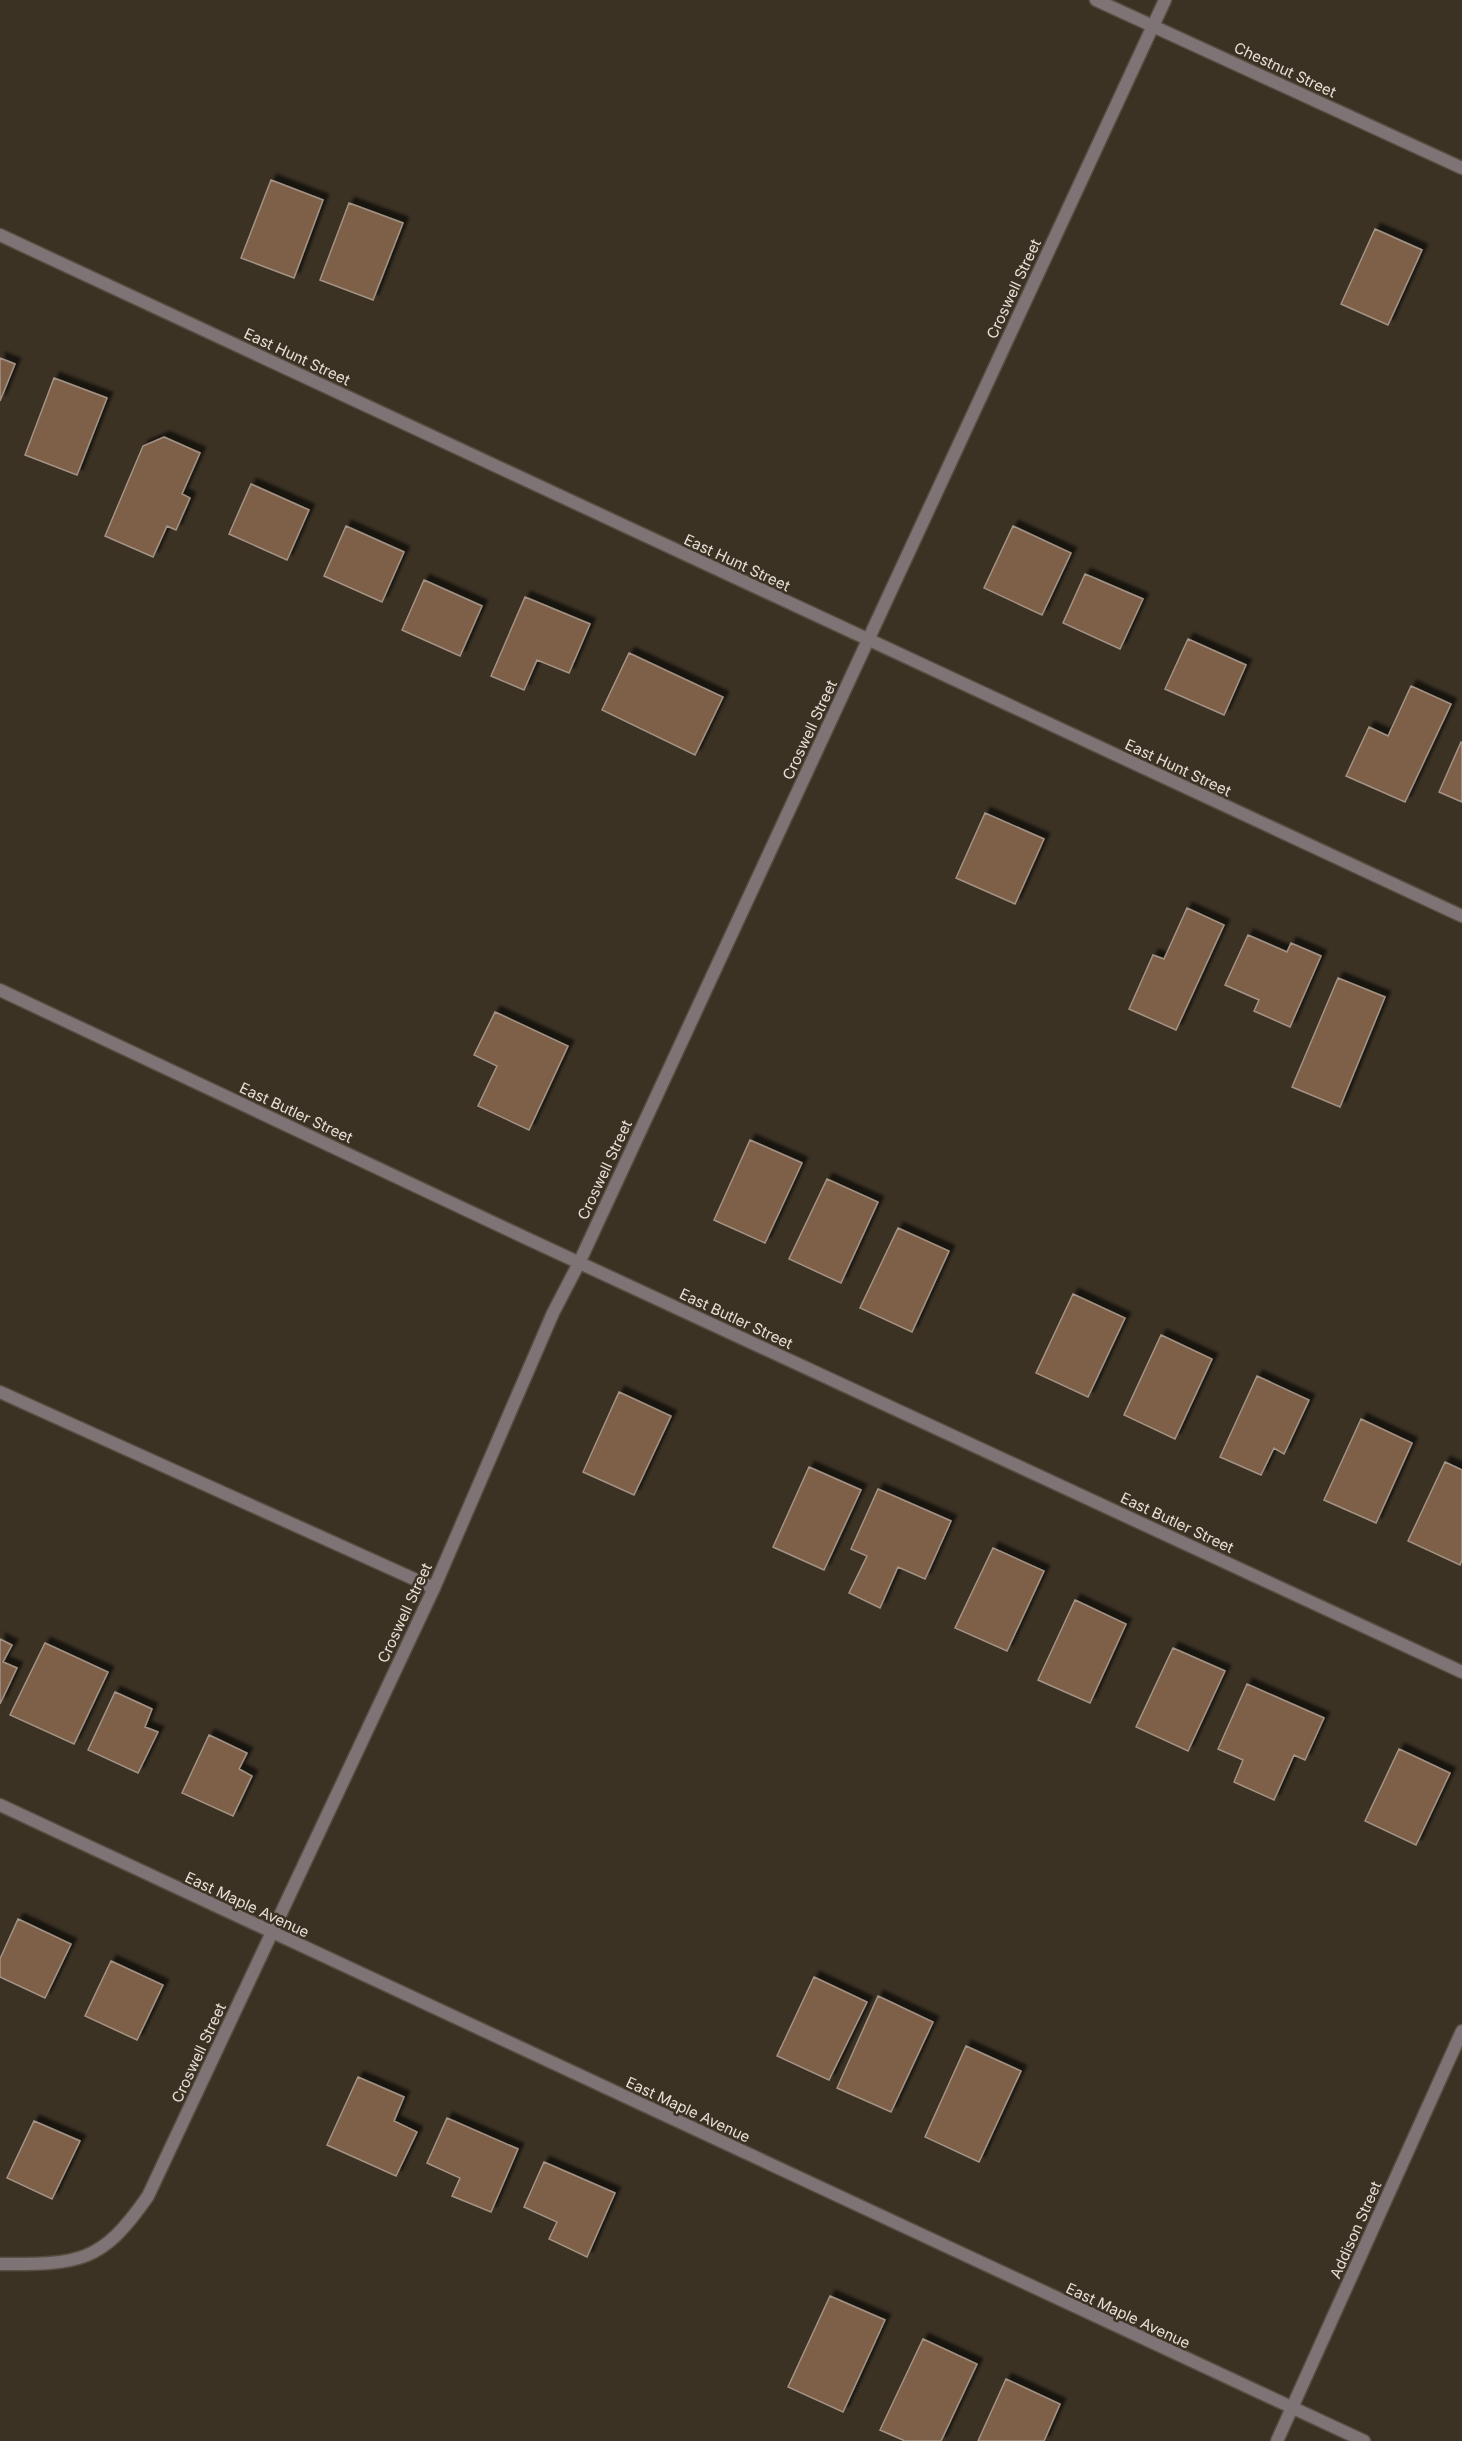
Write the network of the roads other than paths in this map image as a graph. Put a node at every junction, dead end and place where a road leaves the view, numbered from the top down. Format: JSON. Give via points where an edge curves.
{"nodes":[{"id":1,"x":1096,"y":0,"type":"edge"},
{"id":2,"x":1165,"y":0,"type":"edge"},
{"id":3,"x":1153,"y":26,"type":"junction"},
{"id":4,"x":1462,"y":168,"type":"edge"},
{"id":5,"x":0,"y":235,"type":"edge"},
{"id":6,"x":869,"y":641,"type":"junction"},
{"id":7,"x":1462,"y":916,"type":"edge"},
{"id":8,"x":0,"y":990,"type":"edge"},
{"id":9,"x":579,"y":1263,"type":"junction"},
{"id":10,"x":0,"y":1392,"type":"edge"},
{"id":11,"x":434,"y":1588,"type":"junction"},
{"id":12,"x":1462,"y":1672,"type":"edge"},
{"id":13,"x":0,"y":1805,"type":"edge"},
{"id":14,"x":272,"y":1933,"type":"junction"},
{"id":15,"x":1462,"y":2031,"type":"edge"},
{"id":16,"x":0,"y":2264,"type":"edge"},
{"id":17,"x":1293,"y":2409,"type":"junction"},
{"id":18,"x":1277,"y":2441,"type":"edge"},
{"id":19,"x":1364,"y":2441,"type":"edge"}],
"edges":[{"from":1,"to":3,"type":"street","name":"Chestnut Street"},
{"from":2,"to":3,"type":"street","name":"Croswell Street"},
{"from":3,"to":4,"type":"street","name":"Chestnut Street"},
{"from":3,"to":6,"type":"street","name":"Croswell Street"},
{"from":5,"to":6,"type":"street","name":"East Hunt Street"},
{"from":6,"to":7,"type":"street","name":"East Hunt Street"},
{"from":6,"to":9,"type":"street","name":"Croswell Street"},
{"from":8,"to":9,"type":"street","name":"East Butler Street"},
{"from":9,"to":11,"type":"street","name":"Croswell Street","via":[[553,1313]]},
{"from":9,"to":12,"type":"street","name":"East Butler Street"},
{"from":10,"to":11,"type":"street"},
{"from":11,"to":14,"type":"street","name":"Croswell Street"},
{"from":13,"to":14,"type":"street","name":"East Maple Avenue"},
{"from":14,"to":16,"type":"street","name":"Croswell Street","via":[[148,2196],[129,2223],[102,2248],[81,2258],[56,2264]]},
{"from":14,"to":17,"type":"street","name":"East Maple Avenue"},
{"from":15,"to":17,"type":"street","name":"Addison Street"},
{"from":17,"to":18,"type":"street","name":"Addison Street"},
{"from":17,"to":19,"type":"street","name":"East Maple Avenue"}]}
